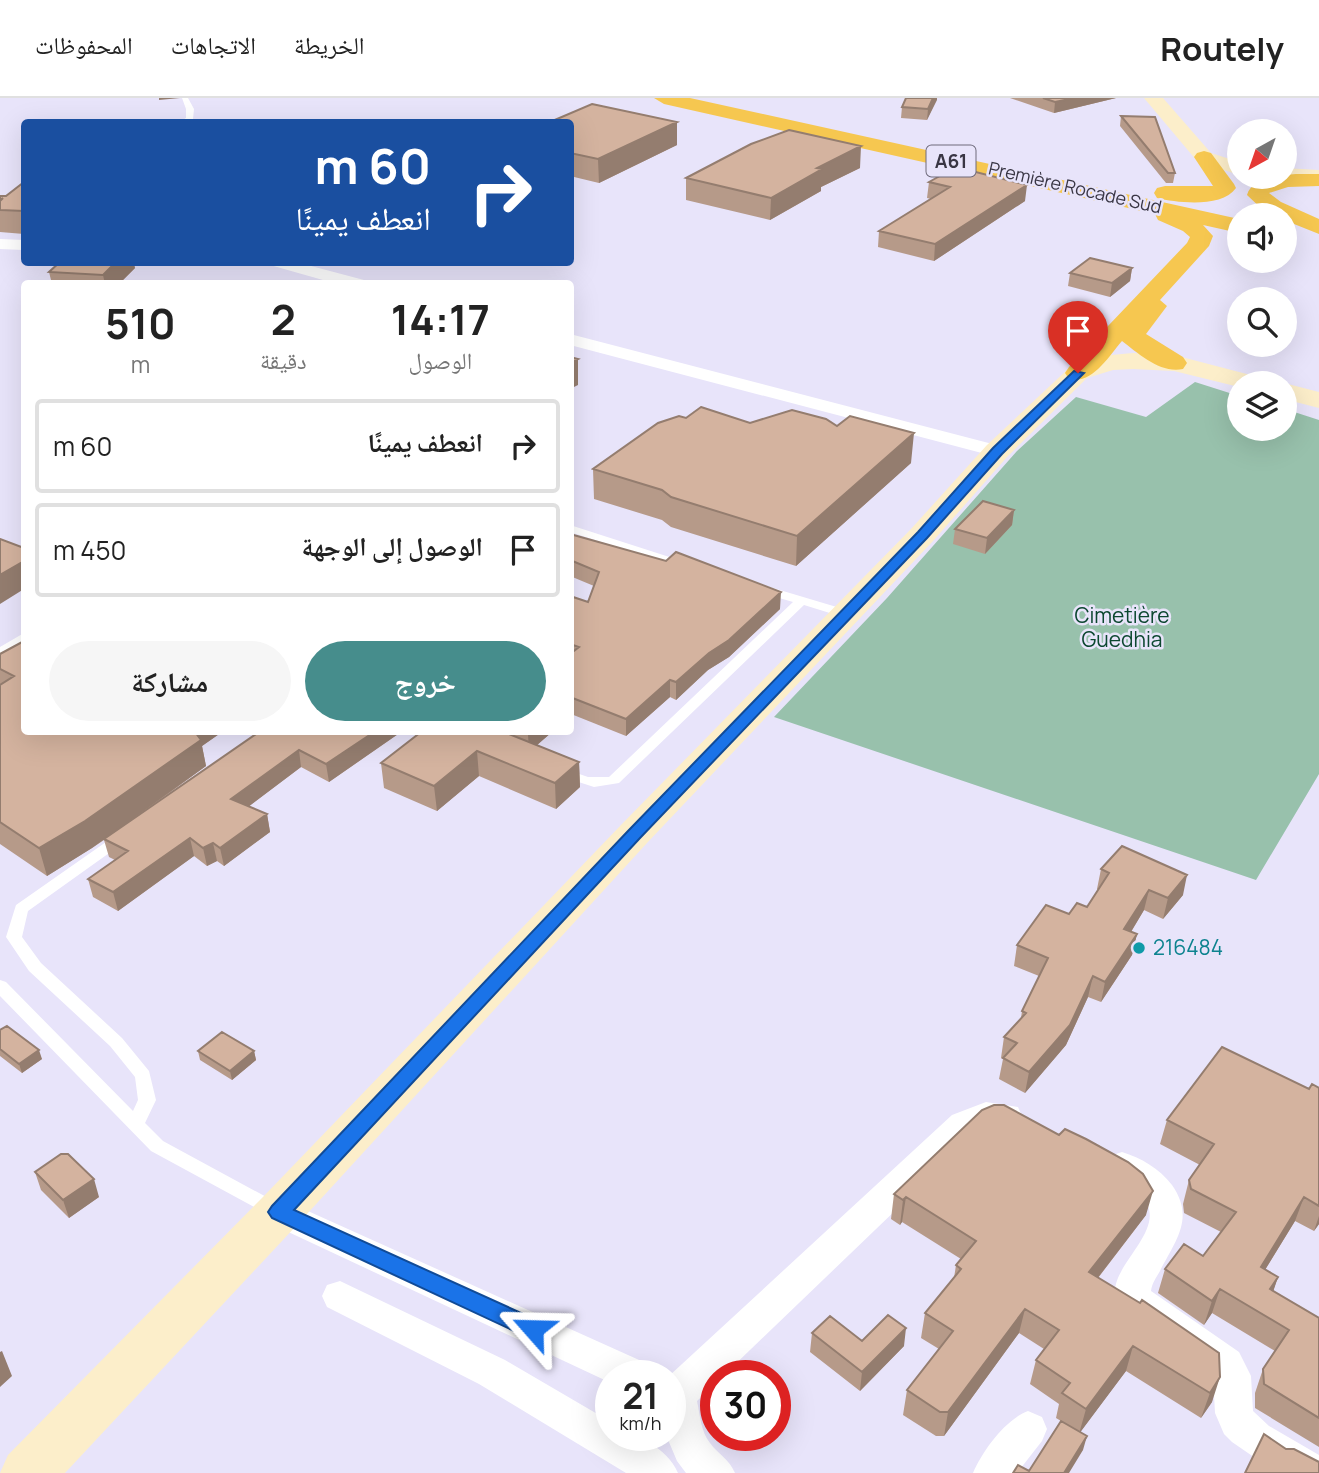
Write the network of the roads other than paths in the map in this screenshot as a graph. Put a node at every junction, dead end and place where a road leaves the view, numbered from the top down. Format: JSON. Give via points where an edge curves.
{"nodes":[{"id":1,"x":186,"y":98,"type":"edge"},
{"id":2,"x":664,"y":98,"type":"edge"},
{"id":3,"x":700,"y":98,"type":"edge"},
{"id":4,"x":1153,"y":98,"type":"edge"},
{"id":5,"x":189,"y":119,"type":"edge"},
{"id":6,"x":1204,"y":157,"type":"junction"},
{"id":7,"x":1227,"y":165,"type":"edge"},
{"id":8,"x":1297,"y":175,"type":"edge"},
{"id":9,"x":1319,"y":178,"type":"edge"},
{"id":10,"x":1141,"y":196,"type":"junction"},
{"id":11,"x":1227,"y":211,"type":"edge"},
{"id":12,"x":1227,"y":222,"type":"edge"},
{"id":13,"x":1319,"y":229,"type":"edge"},
{"id":14,"x":1301,"y":239,"type":"edge"},
{"id":15,"x":1227,"y":242,"type":"edge"},
{"id":16,"x":0,"y":244,"type":"edge"},
{"id":17,"x":21,"y":245,"type":"edge"},
{"id":18,"x":291,"y":266,"type":"edge"},
{"id":19,"x":343,"y":280,"type":"edge"},
{"id":20,"x":574,"y":340,"type":"edge"},
{"id":21,"x":1174,"y":363,"type":"junction"},
{"id":22,"x":1078,"y":373,"type":"junction"},
{"id":23,"x":1227,"y":376,"type":"edge"},
{"id":24,"x":1297,"y":394,"type":"edge"},
{"id":25,"x":1319,"y":400,"type":"edge"},
{"id":26,"x":997,"y":451,"type":"junction"},
{"id":27,"x":574,"y":529,"type":"edge"},
{"id":28,"x":698,"y":569,"type":"edge"},
{"id":29,"x":749,"y":585,"type":"edge"},
{"id":30,"x":801,"y":601,"type":"junction"},
{"id":31,"x":846,"y":614,"type":"junction"},
{"id":32,"x":21,"y":639,"type":"edge"},
{"id":33,"x":0,"y":653,"type":"edge"},
{"id":34,"x":548,"y":767,"type":"edge"},
{"id":35,"x":139,"y":826,"type":"edge"},
{"id":36,"x":0,"y":986,"type":"edge"},
{"id":37,"x":136,"y":1124,"type":"junction"},
{"id":38,"x":1041,"y":1131,"type":"edge"},
{"id":39,"x":1091,"y":1153,"type":"edge"},
{"id":40,"x":279,"y":1212,"type":"junction"},
{"id":41,"x":340,"y":1296,"type":"dead end"},
{"id":42,"x":600,"y":1360,"type":"edge"},
{"id":43,"x":686,"y":1382,"type":"edge"},
{"id":44,"x":1028,"y":1429,"type":"dead end"},
{"id":45,"x":686,"y":1438,"type":"edge"},
{"id":46,"x":27,"y":1473,"type":"edge"},
{"id":47,"x":657,"y":1473,"type":"edge"},
{"id":48,"x":715,"y":1473,"type":"edge"},
{"id":49,"x":993,"y":1473,"type":"edge"},
{"id":50,"x":1313,"y":1473,"type":"edge"}],
"edges":[{"from":1,"to":5,"type":"lane"},
{"from":2,"to":10,"type":"highway","name":"Première Rocade Sud","number":"A61"},
{"from":3,"to":10,"type":"highway","name":"Première Rocade Sud","number":"A61"},
{"from":4,"to":6,"type":"main road"},
{"from":6,"to":7,"type":"main road"},
{"from":6,"to":10,"type":"highway","via":[[1223,184],[1222,191]]},
{"from":8,"to":9,"type":"main road"},
{"from":9,"to":13,"type":"highway","via":[[1278,182],[1265,186],[1258,195]]},
{"from":10,"to":11,"type":"highway","name":"Première Rocade Sud","number":"A61"},
{"from":10,"to":12,"type":"highway","name":"Première Rocade Sud","number":"A61"},
{"from":10,"to":22,"type":"highway","via":[[1202,236]]},
{"from":13,"to":14,"type":"highway"},
{"from":15,"to":21,"type":"highway","via":[[1213,246],[1131,335]]},
{"from":16,"to":17,"type":"street"},
{"from":18,"to":19,"type":"street"},
{"from":20,"to":26,"type":"street"},
{"from":21,"to":22,"type":"main road","via":[[1122,362]]},
{"from":21,"to":23,"type":"main road"},
{"from":22,"to":26,"type":"main road"},
{"from":24,"to":25,"type":"main road"},
{"from":26,"to":31,"type":"main road"},
{"from":27,"to":28,"type":"lane"},
{"from":29,"to":30,"type":"lane"},
{"from":30,"to":31,"type":"lane"},
{"from":30,"to":34,"type":"lane","via":[[614,780],[586,782]]},
{"from":31,"to":40,"type":"main road"},
{"from":32,"to":33,"type":"lane"},
{"from":35,"to":37,"type":"lane","via":[[31,900],[21,909],[14,937],[35,967],[116,1042],[143,1075],[147,1100]]},
{"from":36,"to":37,"type":"lane"},
{"from":37,"to":40,"type":"lane","via":[[157,1146]]},
{"from":38,"to":43,"type":"street","via":[[1003,1115],[986,1114],[964,1124]]},
{"from":39,"to":50,"type":"street","via":[[1129,1169],[1163,1199],[1167,1217],[1133,1294],[1140,1304],[1226,1364],[1233,1374],[1234,1413],[1246,1432]]},
{"from":40,"to":42,"type":"street"},
{"from":40,"to":46,"type":"main road"},
{"from":41,"to":47,"type":"street","via":[[492,1372]]},
{"from":44,"to":49,"type":"street"},
{"from":45,"to":48,"type":"street","via":[[698,1462]]}]}
